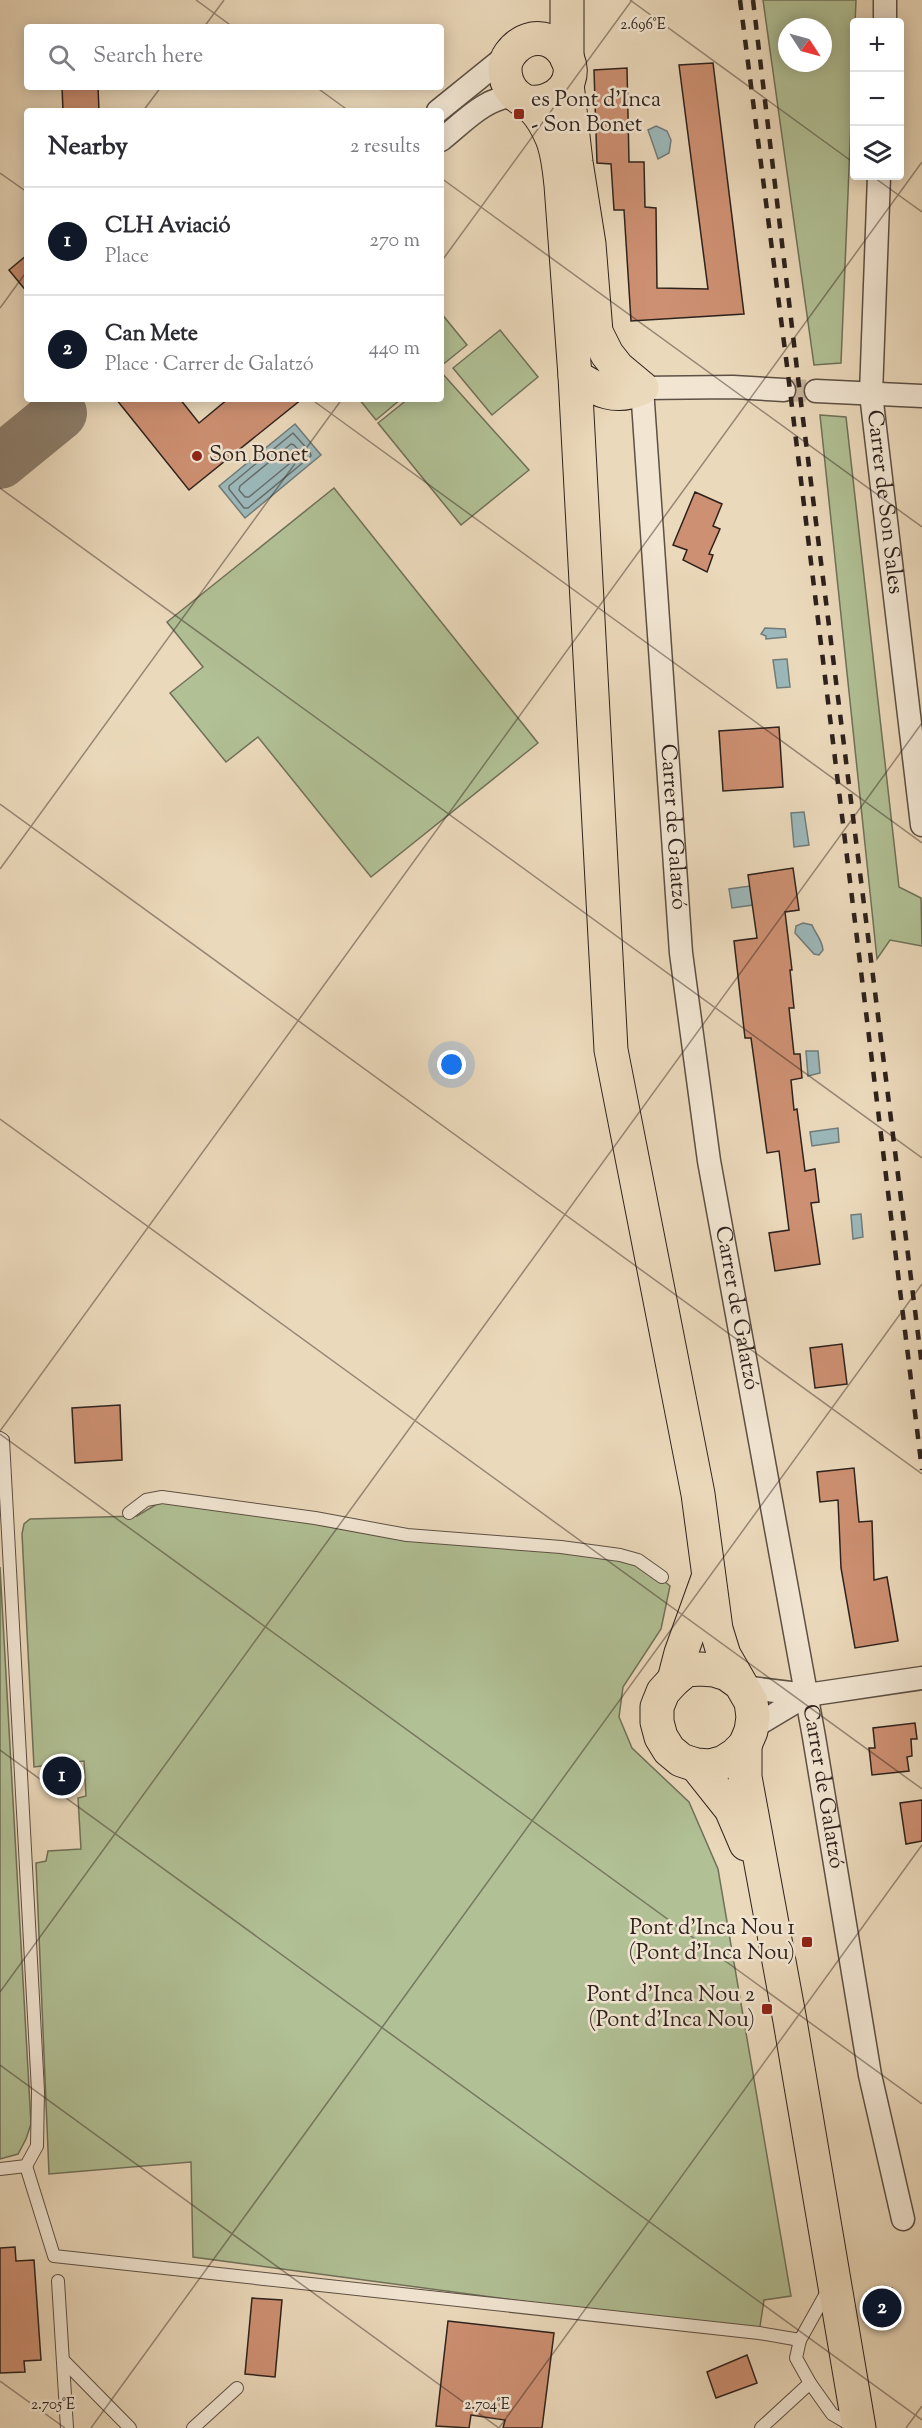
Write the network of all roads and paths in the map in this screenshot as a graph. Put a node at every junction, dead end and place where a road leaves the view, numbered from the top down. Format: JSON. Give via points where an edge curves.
{"nodes":[{"id":1,"x":547,"y":0,"type":"edge"},
{"id":2,"x":567,"y":0,"type":"edge"},
{"id":3,"x":885,"y":0,"type":"edge"},
{"id":4,"x":885,"y":18,"type":"edge"},
{"id":5,"x":519,"y":46,"type":"junction"},
{"id":6,"x":565,"y":78,"type":"junction"},
{"id":7,"x":521,"y":98,"type":"junction"},
{"id":8,"x":442,"y":108,"type":"edge"},
{"id":9,"x":444,"y":138,"type":"edge"},
{"id":10,"x":557,"y":157,"type":"junction"},
{"id":11,"x":879,"y":180,"type":"edge"},
{"id":12,"x":575,"y":376,"type":"junction"},
{"id":13,"x":784,"y":390,"type":"tunnel mouth"},
{"id":14,"x":816,"y":391,"type":"tunnel mouth"},
{"id":15,"x":635,"y":392,"type":"junction"},
{"id":16,"x":871,"y":394,"type":"junction"},
{"id":17,"x":922,"y":396,"type":"edge"},
{"id":18,"x":578,"y":440,"type":"junction"},
{"id":19,"x":922,"y":825,"type":"edge"},
{"id":20,"x":0,"y":1438,"type":"edge"},
{"id":21,"x":129,"y":1513,"type":"dead end"},
{"id":22,"x":710,"y":1574,"type":"junction"},
{"id":23,"x":662,"y":1577,"type":"dead end"},
{"id":24,"x":922,"y":1678,"type":"edge"},
{"id":25,"x":674,"y":1680,"type":"junction"},
{"id":26,"x":740,"y":1684,"type":"junction"},
{"id":27,"x":807,"y":1695,"type":"junction"},
{"id":28,"x":748,"y":1736,"type":"junction"},
{"id":29,"x":696,"y":1765,"type":"junction"},
{"id":30,"x":761,"y":1869,"type":"junction"},
{"id":31,"x":26,"y":2166,"type":"junction"},
{"id":32,"x":0,"y":2169,"type":"edge"},
{"id":33,"x":903,"y":2219,"type":"dead end"},
{"id":34,"x":835,"y":2278,"type":"junction"},
{"id":35,"x":58,"y":2281,"type":"dead end"},
{"id":36,"x":800,"y":2340,"type":"junction"},
{"id":37,"x":63,"y":2360,"type":"junction"},
{"id":38,"x":810,"y":2383,"type":"junction"},
{"id":39,"x":237,"y":2388,"type":"dead end"},
{"id":40,"x":67,"y":2428,"type":"edge"},
{"id":41,"x":130,"y":2428,"type":"edge"},
{"id":42,"x":193,"y":2428,"type":"edge"},
{"id":43,"x":761,"y":2428,"type":"edge"},
{"id":44,"x":857,"y":2428,"type":"edge"}],
"edges":[{"from":1,"to":5,"type":"main road","via":[[536,29]]},
{"from":2,"to":6,"type":"main road"},
{"from":3,"to":4,"type":"street"},
{"from":5,"to":6,"type":"main road","via":[[535,38],[551,42],[564,53]]},
{"from":5,"to":7,"type":"main road","via":[[507,58],[505,72],[509,87]]},
{"from":5,"to":8,"type":"street"},
{"from":6,"to":7,"type":"main road","via":[[554,98],[540,103]]},
{"from":6,"to":10,"type":"main road"},
{"from":6,"to":15,"type":"main road","via":[[589,244],[596,332]]},
{"from":7,"to":9,"type":"street","via":[[506,96],[486,104]]},
{"from":7,"to":10,"type":"main road","via":[[534,108],[552,137]]},
{"from":10,"to":12,"type":"main road"},
{"from":11,"to":16,"type":"street","name":"Carrer de Son Sales"},
{"from":12,"to":15,"type":"main road","via":[[607,392]]},
{"from":12,"to":18,"type":"main road"},
{"from":13,"to":15,"type":"street","via":[[733,387]]},
{"from":14,"to":16,"type":"street"},
{"from":15,"to":18,"type":"main road","via":[[601,411]]},
{"from":15,"to":27,"type":"street","name":"Carrer de Galatzó","via":[[681,953],[709,1161]]},
{"from":16,"to":17,"type":"street"},
{"from":16,"to":19,"type":"street","name":"Carrer de Son Sales"},
{"from":18,"to":22,"type":"main road","via":[[611,1050],[698,1494]]},
{"from":20,"to":31,"type":"lane","via":[[38,2091],[37,2146]]},
{"from":21,"to":23,"type":"lane","via":[[146,1500],[162,1497],[407,1535],[620,1555],[638,1560]]},
{"from":22,"to":25,"type":"main road"},
{"from":22,"to":26,"type":"main road","via":[[718,1636]]},
{"from":24,"to":27,"type":"street"},
{"from":25,"to":26,"type":"main road","via":[[686,1670],[700,1669],[720,1672]]},
{"from":25,"to":29,"type":"main road","via":[[663,1692],[657,1722],[669,1750]]},
{"from":26,"to":27,"type":"street"},
{"from":26,"to":28,"type":"main road","via":[[751,1702],[753,1717]]},
{"from":27,"to":28,"type":"street"},
{"from":27,"to":33,"type":"street","name":"Carrer de Galatzó","via":[[870,2075]]},
{"from":28,"to":29,"type":"main road","via":[[735,1755],[723,1762]]},
{"from":28,"to":30,"type":"main road","via":[[745,1777]]},
{"from":29,"to":30,"type":"main road","via":[[732,1809]]},
{"from":30,"to":34,"type":"main road"},
{"from":31,"to":32,"type":"lane"},
{"from":31,"to":36,"type":"lane","via":[[54,2256]]},
{"from":34,"to":36,"type":"lane"},
{"from":34,"to":44,"type":"main road"},
{"from":35,"to":37,"type":"lane"},
{"from":36,"to":38,"type":"lane","via":[[796,2358]]},
{"from":37,"to":40,"type":"lane"},
{"from":37,"to":41,"type":"lane"},
{"from":38,"to":43,"type":"lane"},
{"from":38,"to":44,"type":"lane","via":[[831,2414]]},
{"from":39,"to":42,"type":"lane"}]}
